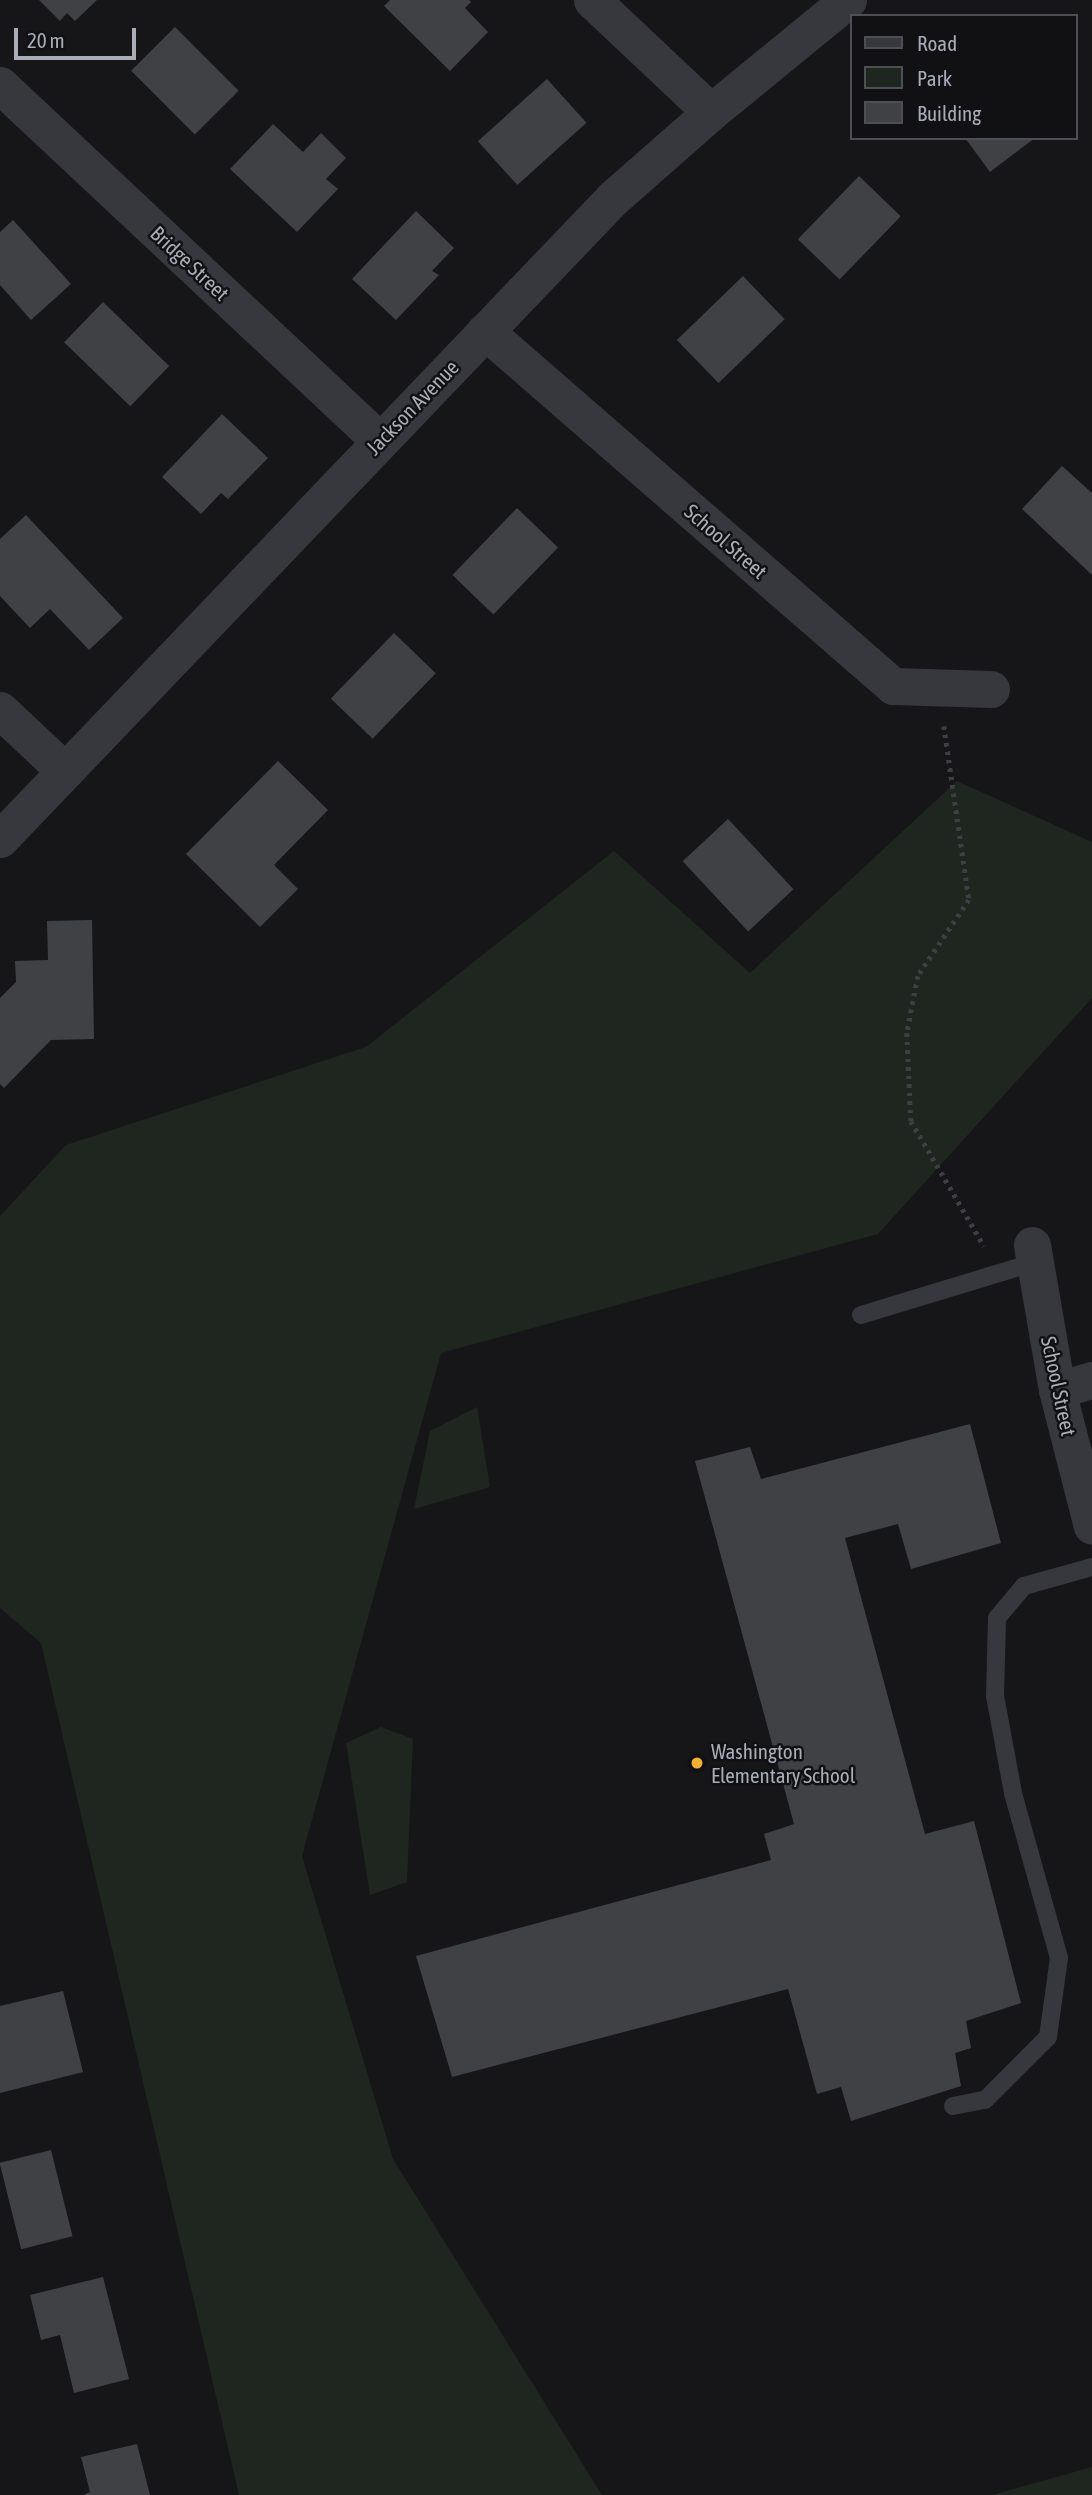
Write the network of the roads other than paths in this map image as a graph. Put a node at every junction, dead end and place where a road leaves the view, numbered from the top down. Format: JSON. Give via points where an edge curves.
{"nodes":[{"id":1,"x":592,"y":0,"type":"edge"},
{"id":2,"x":848,"y":0,"type":"edge"},
{"id":3,"x":0,"y":85,"type":"edge"},
{"id":4,"x":711,"y":112,"type":"junction"},
{"id":5,"x":485,"y":331,"type":"junction"},
{"id":6,"x":380,"y":441,"type":"junction"},
{"id":7,"x":991,"y":689,"type":"dead end"},
{"id":8,"x":0,"y":710,"type":"edge"},
{"id":9,"x":65,"y":771,"type":"junction"},
{"id":10,"x":0,"y":839,"type":"edge"},
{"id":11,"x":1034,"y":1253,"type":"joint"},
{"id":12,"x":861,"y":1315,"type":"dead end"},
{"id":13,"x":1092,"y":1380,"type":"edge"},
{"id":14,"x":1057,"y":1390,"type":"junction"},
{"id":15,"x":1092,"y":1526,"type":"edge"},
{"id":16,"x":1092,"y":1567,"type":"edge"},
{"id":17,"x":953,"y":2106,"type":"dead end"}],
"edges":[{"from":1,"to":4,"type":"street"},
{"from":2,"to":4,"type":"street","name":"Jackson Avenue"},
{"from":3,"to":6,"type":"street","name":"Bridge Street"},
{"from":4,"to":5,"type":"street","name":"Jackson Avenue","via":[[612,199]]},
{"from":5,"to":6,"type":"street","name":"Jackson Avenue"},
{"from":5,"to":7,"type":"street","name":"School Street","via":[[893,686]]},
{"from":6,"to":9,"type":"street","name":"Jackson Avenue"},
{"from":8,"to":9,"type":"street"},
{"from":9,"to":10,"type":"street","name":"Jackson Avenue"},
{"from":11,"to":12,"type":"lane","via":[[999,1273]]},
{"from":11,"to":14,"type":"street","name":"School Street"},
{"from":13,"to":14,"type":"street"},
{"from":14,"to":15,"type":"street","name":"School Street"},
{"from":16,"to":17,"type":"lane","via":[[1024,1586],[997,1618],[995,1696],[1013,1793],[1059,1958],[1048,2037],[985,2100]]}]}
